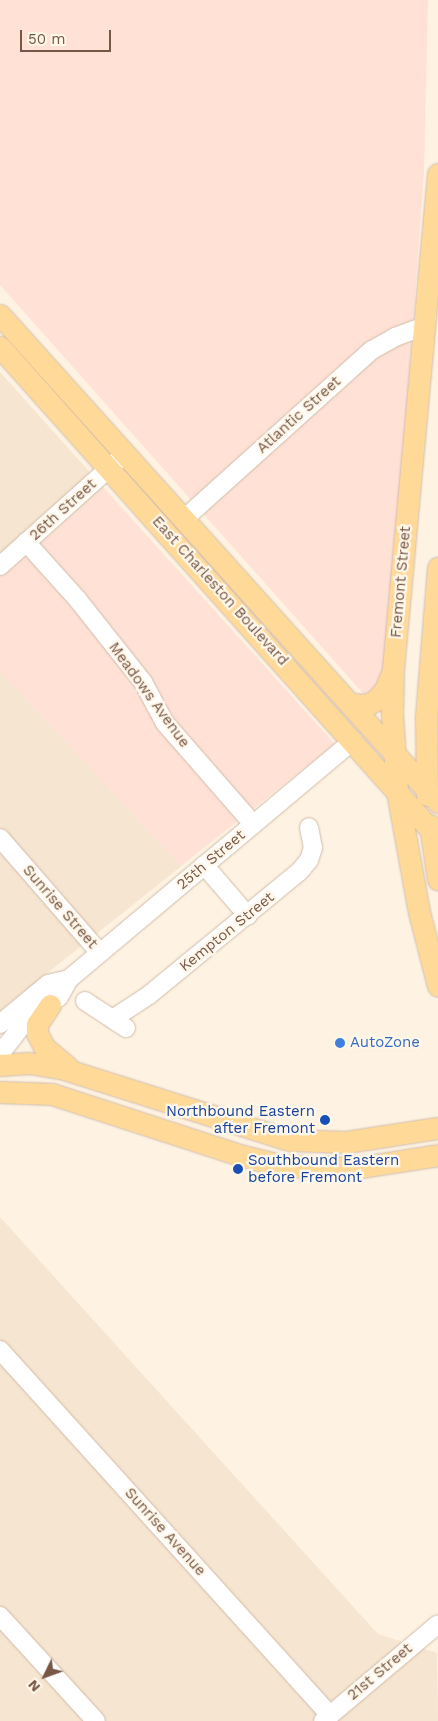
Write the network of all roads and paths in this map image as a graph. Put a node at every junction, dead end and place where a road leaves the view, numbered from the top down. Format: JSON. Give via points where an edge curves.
{"nodes":[{"id":1,"x":438,"y":174,"type":"edge"},
{"id":2,"x":0,"y":315,"type":"edge"},
{"id":3,"x":425,"y":326,"type":"junction"},
{"id":4,"x":0,"y":347,"type":"edge"},
{"id":5,"x":125,"y":454,"type":"junction"},
{"id":6,"x":109,"y":468,"type":"junction"},
{"id":7,"x":184,"y":519,"type":"junction"},
{"id":8,"x":26,"y":542,"type":"junction"},
{"id":9,"x":0,"y":566,"type":"edge"},
{"id":10,"x":438,"y":567,"type":"edge"},
{"id":11,"x":394,"y":670,"type":"junction"},
{"id":12,"x":350,"y":704,"type":"junction"},
{"id":13,"x":353,"y":741,"type":"junction"},
{"id":14,"x":393,"y":752,"type":"junction"},
{"id":15,"x":397,"y":791,"type":"junction"},
{"id":16,"x":432,"y":796,"type":"edge"},
{"id":17,"x":253,"y":824,"type":"junction"},
{"id":18,"x":309,"y":826,"type":"dead end"},
{"id":19,"x":434,"y":834,"type":"edge"},
{"id":20,"x":0,"y":838,"type":"edge"},
{"id":21,"x":204,"y":865,"type":"junction"},
{"id":22,"x":438,"y":879,"type":"edge"},
{"id":23,"x":248,"y":916,"type":"junction"},
{"id":24,"x":100,"y":953,"type":"junction"},
{"id":25,"x":68,"y":979,"type":"junction"},
{"id":26,"x":438,"y":986,"type":"edge"},
{"id":27,"x":85,"y":1001,"type":"dead end"},
{"id":28,"x":50,"y":1005,"type":"junction"},
{"id":29,"x":0,"y":1024,"type":"edge"},
{"id":30,"x":0,"y":1054,"type":"edge"},
{"id":31,"x":0,"y":1065,"type":"edge"},
{"id":32,"x":79,"y":1073,"type":"junction"},
{"id":33,"x":0,"y":1092,"type":"edge"},
{"id":34,"x":438,"y":1113,"type":"edge"},
{"id":35,"x":153,"y":1126,"type":"junction"},
{"id":36,"x":438,"y":1128,"type":"edge"},
{"id":37,"x":393,"y":1135,"type":"junction"},
{"id":38,"x":290,"y":1140,"type":"junction"},
{"id":39,"x":438,"y":1155,"type":"edge"},
{"id":40,"x":0,"y":1350,"type":"edge"},
{"id":41,"x":0,"y":1616,"type":"edge"},
{"id":42,"x":438,"y":1624,"type":"edge"},
{"id":43,"x":327,"y":1718,"type":"edge"},
{"id":44,"x":96,"y":1721,"type":"edge"}],
"edges":[{"from":1,"to":3,"type":"main road","name":"Fremont Street"},
{"from":2,"to":5,"type":"main road","name":"East Charleston Boulevard"},
{"from":3,"to":7,"type":"street","name":"Atlantic Street","via":[[372,350]]},
{"from":3,"to":11,"type":"main road","name":"Fremont Street"},
{"from":4,"to":6,"type":"main road","name":"East Charleston Boulevard"},
{"from":5,"to":6,"type":"street","name":"26th Street"},
{"from":5,"to":7,"type":"main road","name":"East Charleston Boulevard"},
{"from":6,"to":8,"type":"street","name":"26th Street"},
{"from":6,"to":13,"type":"main road","name":"East Charleston Boulevard"},
{"from":7,"to":12,"type":"main road","name":"East Charleston Boulevard"},
{"from":8,"to":9,"type":"street","name":"26th Street"},
{"from":8,"to":17,"type":"street","name":"Meadows Avenue","via":[[78,600],[143,682],[165,723]]},
{"from":10,"to":16,"type":"main road","via":[[426,717]]},
{"from":11,"to":12,"type":"main road","via":[[385,690],[376,700],[367,705]]},
{"from":11,"to":14,"type":"main road","name":"Fremont Street"},
{"from":12,"to":14,"type":"main road","name":"East Charleston Boulevard"},
{"from":13,"to":15,"type":"main road","name":"East Charleston Boulevard"},
{"from":13,"to":17,"type":"street","name":"25th Street"},
{"from":14,"to":15,"type":"main road","name":"Fremont Street"},
{"from":14,"to":16,"type":"main road","name":"East Charleston Boulevard"},
{"from":15,"to":19,"type":"main road","name":"East Charleston Boulevard"},
{"from":15,"to":26,"type":"main road","name":"Fremont Street","via":[[419,912]]},
{"from":16,"to":19,"type":"main road"},
{"from":17,"to":21,"type":"street","name":"25th Street"},
{"from":18,"to":23,"type":"street","name":"Kempton Street","via":[[313,848],[309,860]]},
{"from":19,"to":22,"type":"main road"},
{"from":20,"to":24,"type":"street","name":"Sunrise Street"},
{"from":21,"to":23,"type":"street"},
{"from":21,"to":24,"type":"street","name":"25th Street"},
{"from":23,"to":27,"type":"street","name":"Kempton Street","via":[[149,995],[120,1023],[104,1016]]},
{"from":24,"to":25,"type":"street","name":"25th Street"},
{"from":25,"to":28,"type":"street","name":"25th Street"},
{"from":25,"to":29,"type":"street","name":"25th Street","via":[[48,984]]},
{"from":28,"to":30,"type":"street","name":"25th Street","via":[[41,1007],[28,1018]]},
{"from":28,"to":32,"type":"main road","via":[[37,1024],[40,1042],[51,1055]]},
{"from":31,"to":32,"type":"main road","via":[[43,1064]]},
{"from":32,"to":38,"type":"main road","via":[[236,1126]]},
{"from":33,"to":35,"type":"main road","via":[[52,1094]]},
{"from":34,"to":37,"type":"main road"},
{"from":35,"to":38,"type":"main road","via":[[262,1148],[277,1148]]},
{"from":35,"to":39,"type":"main road","via":[[243,1156],[300,1168],[355,1168]]},
{"from":36,"to":37,"type":"main road"},
{"from":37,"to":38,"type":"main road","via":[[327,1143]]},
{"from":40,"to":43,"type":"street","name":"Sunrise Avenue"},
{"from":41,"to":44,"type":"street"},
{"from":42,"to":43,"type":"street","name":"21st Street"}]}
